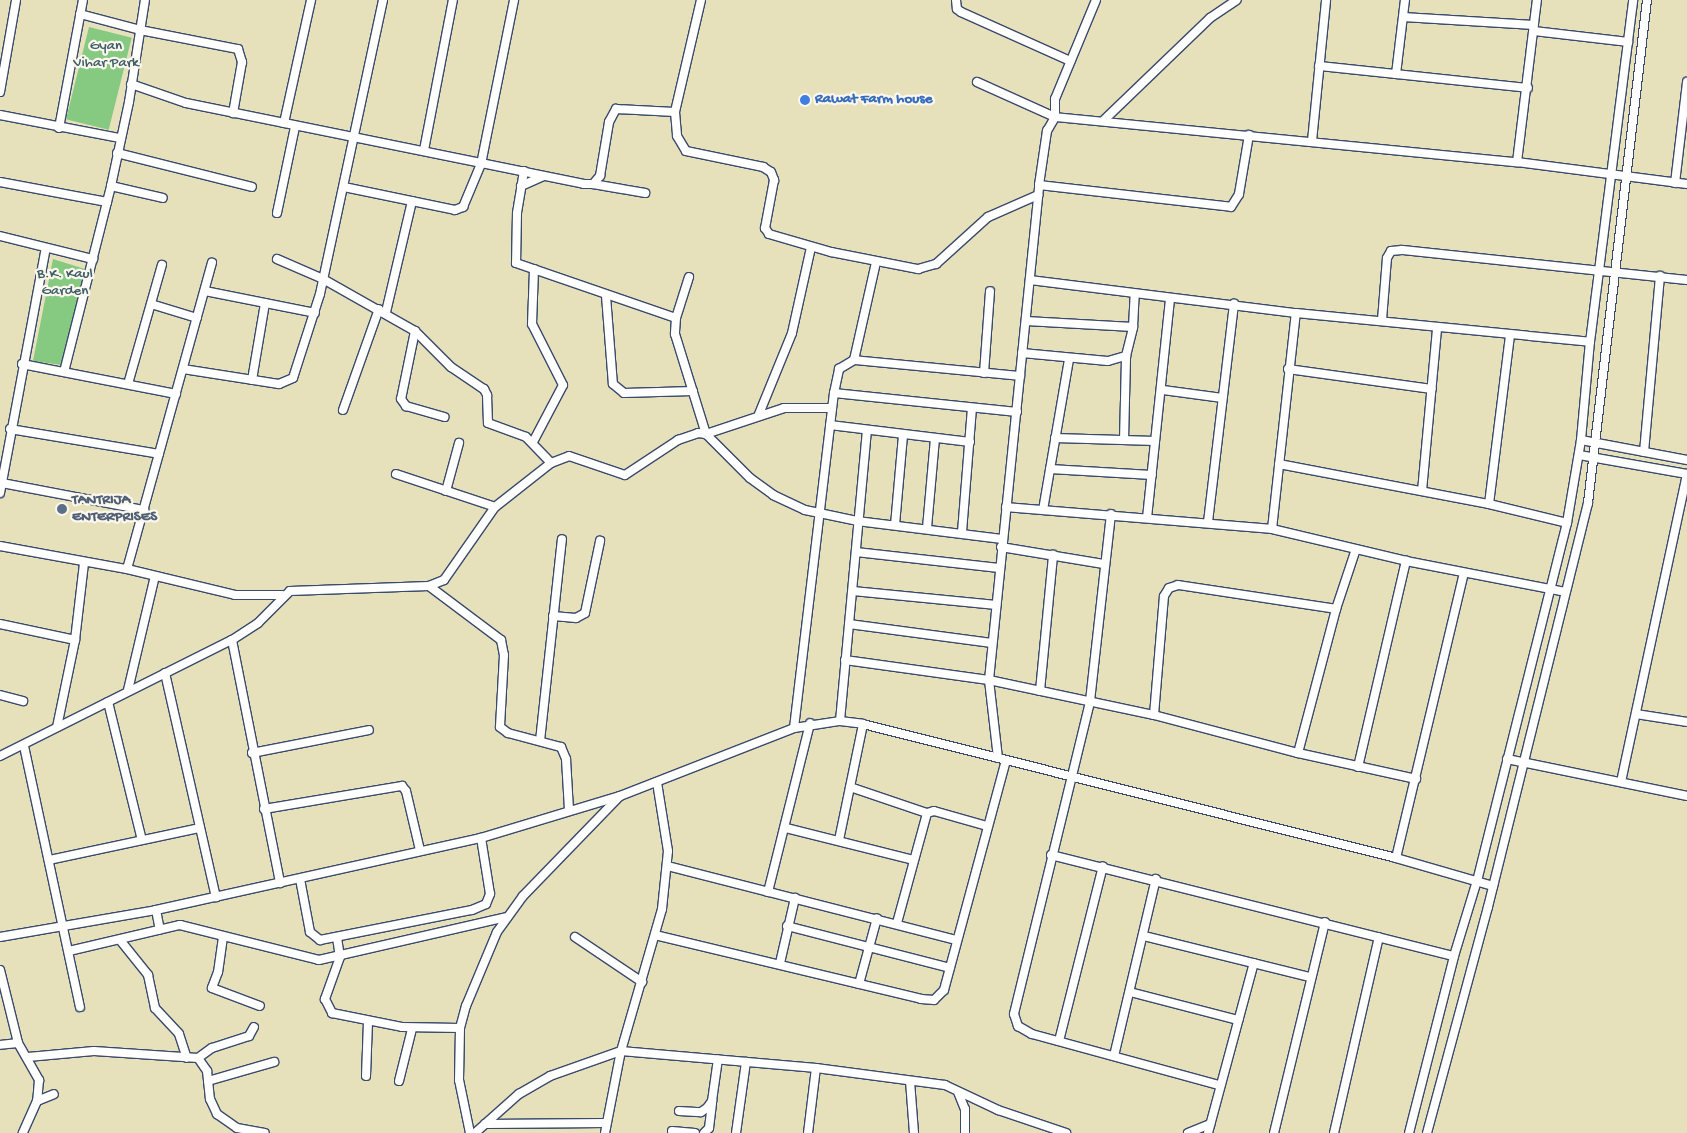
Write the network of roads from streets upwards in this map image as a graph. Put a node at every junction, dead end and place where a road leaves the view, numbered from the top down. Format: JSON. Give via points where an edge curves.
{"nodes":[{"id":1,"x":16,"y":0,"type":"edge"},
{"id":2,"x":83,"y":0,"type":"edge"},
{"id":3,"x":145,"y":0,"type":"edge"},
{"id":4,"x":311,"y":0,"type":"edge"},
{"id":5,"x":382,"y":0,"type":"edge"},
{"id":6,"x":453,"y":0,"type":"edge"},
{"id":7,"x":514,"y":0,"type":"edge"},
{"id":8,"x":701,"y":0,"type":"edge"},
{"id":9,"x":956,"y":0,"type":"edge"},
{"id":10,"x":1095,"y":0,"type":"edge"},
{"id":11,"x":1237,"y":0,"type":"edge"},
{"id":12,"x":1326,"y":0,"type":"edge"},
{"id":13,"x":1405,"y":0,"type":"edge"},
{"id":14,"x":1537,"y":0,"type":"edge"},
{"id":15,"x":1634,"y":0,"type":"edge"},
{"id":16,"x":1647,"y":0,"type":"edge"},
{"id":17,"x":80,"y":14,"type":"junction"},
{"id":18,"x":1403,"y":17,"type":"junction"},
{"id":19,"x":1534,"y":28,"type":"junction"},
{"id":20,"x":140,"y":30,"type":"junction"},
{"id":21,"x":1628,"y":42,"type":"junction"},
{"id":22,"x":1070,"y":61,"type":"junction"},
{"id":23,"x":1319,"y":66,"type":"junction"},
{"id":24,"x":1396,"y":74,"type":"junction"},
{"id":25,"x":976,"y":82,"type":"dead end"},
{"id":26,"x":1687,"y":82,"type":"edge"},
{"id":27,"x":131,"y":84,"type":"junction"},
{"id":28,"x":1528,"y":88,"type":"junction"},
{"id":29,"x":0,"y":92,"type":"edge"},
{"id":30,"x":1686,"y":102,"type":"edge"},
{"id":31,"x":675,"y":112,"type":"junction"},
{"id":32,"x":233,"y":113,"type":"junction"},
{"id":33,"x":0,"y":116,"type":"edge"},
{"id":34,"x":1055,"y":116,"type":"junction"},
{"id":35,"x":1104,"y":120,"type":"junction"},
{"id":36,"x":284,"y":124,"type":"junction"},
{"id":37,"x":295,"y":127,"type":"junction"},
{"id":38,"x":59,"y":128,"type":"junction"},
{"id":39,"x":1249,"y":135,"type":"junction"},
{"id":40,"x":120,"y":138,"type":"junction"},
{"id":41,"x":352,"y":139,"type":"junction"},
{"id":42,"x":1312,"y":141,"type":"junction"},
{"id":43,"x":424,"y":150,"type":"junction"},
{"id":44,"x":118,"y":153,"type":"junction"},
{"id":45,"x":1517,"y":162,"type":"junction"},
{"id":46,"x":481,"y":164,"type":"junction"},
{"id":47,"x":524,"y":171,"type":"junction"},
{"id":48,"x":543,"y":176,"type":"junction"},
{"id":49,"x":1612,"y":177,"type":"junction"},
{"id":50,"x":1629,"y":179,"type":"junction"},
{"id":51,"x":0,"y":182,"type":"edge"},
{"id":52,"x":1675,"y":183,"type":"junction"},
{"id":53,"x":593,"y":184,"type":"junction"},
{"id":54,"x":1687,"y":184,"type":"edge"},
{"id":55,"x":1039,"y":185,"type":"junction"},
{"id":56,"x":111,"y":186,"type":"junction"},
{"id":57,"x":521,"y":186,"type":"junction"},
{"id":58,"x":252,"y":187,"type":"dead end"},
{"id":59,"x":344,"y":187,"type":"junction"},
{"id":60,"x":645,"y":193,"type":"dead end"},
{"id":61,"x":1038,"y":195,"type":"junction"},
{"id":62,"x":163,"y":198,"type":"dead end"},
{"id":63,"x":412,"y":201,"type":"junction"},
{"id":64,"x":107,"y":202,"type":"junction"},
{"id":65,"x":277,"y":213,"type":"dead end"},
{"id":66,"x":0,"y":236,"type":"edge"},
{"id":67,"x":811,"y":247,"type":"junction"},
{"id":68,"x":46,"y":248,"type":"junction"},
{"id":69,"x":93,"y":259,"type":"junction"},
{"id":70,"x":277,"y":259,"type":"dead end"},
{"id":71,"x":876,"y":262,"type":"junction"},
{"id":72,"x":212,"y":263,"type":"dead end"},
{"id":73,"x":162,"y":265,"type":"dead end"},
{"id":74,"x":534,"y":269,"type":"junction"},
{"id":75,"x":1600,"y":270,"type":"junction"},
{"id":76,"x":1617,"y":272,"type":"junction"},
{"id":77,"x":1660,"y":276,"type":"junction"},
{"id":78,"x":689,"y":278,"type":"dead end"},
{"id":79,"x":323,"y":279,"type":"junction"},
{"id":80,"x":1030,"y":280,"type":"junction"},
{"id":81,"x":1687,"y":280,"type":"edge"},
{"id":82,"x":990,"y":290,"type":"dead end"},
{"id":83,"x":205,"y":291,"type":"junction"},
{"id":84,"x":1135,"y":294,"type":"junction"},
{"id":85,"x":606,"y":296,"type":"junction"},
{"id":86,"x":1170,"y":298,"type":"junction"},
{"id":87,"x":265,"y":303,"type":"junction"},
{"id":88,"x":151,"y":304,"type":"junction"},
{"id":89,"x":1234,"y":304,"type":"junction"},
{"id":90,"x":383,"y":311,"type":"junction"},
{"id":91,"x":315,"y":313,"type":"junction"},
{"id":92,"x":1296,"y":313,"type":"junction"},
{"id":93,"x":197,"y":318,"type":"junction"},
{"id":94,"x":676,"y":318,"type":"junction"},
{"id":95,"x":1382,"y":320,"type":"junction"},
{"id":96,"x":1026,"y":321,"type":"junction"},
{"id":97,"x":1133,"y":327,"type":"junction"},
{"id":98,"x":1437,"y":328,"type":"junction"},
{"id":99,"x":415,"y":331,"type":"junction"},
{"id":100,"x":1510,"y":335,"type":"junction"},
{"id":101,"x":1590,"y":342,"type":"junction"},
{"id":102,"x":1022,"y":353,"type":"junction"},
{"id":103,"x":1126,"y":356,"type":"junction"},
{"id":104,"x":1069,"y":359,"type":"junction"},
{"id":105,"x":854,"y":360,"type":"junction"},
{"id":106,"x":22,"y":364,"type":"junction"},
{"id":107,"x":183,"y":369,"type":"junction"},
{"id":108,"x":1288,"y":369,"type":"junction"},
{"id":109,"x":64,"y":372,"type":"junction"},
{"id":110,"x":984,"y":373,"type":"junction"},
{"id":111,"x":1020,"y":376,"type":"junction"},
{"id":112,"x":252,"y":380,"type":"junction"},
{"id":113,"x":128,"y":384,"type":"junction"},
{"id":114,"x":1432,"y":389,"type":"junction"},
{"id":115,"x":1163,"y":390,"type":"junction"},
{"id":116,"x":693,"y":391,"type":"junction"},
{"id":117,"x":834,"y":393,"type":"junction"},
{"id":118,"x":176,"y":394,"type":"junction"},
{"id":119,"x":1222,"y":398,"type":"junction"},
{"id":120,"x":832,"y":408,"type":"junction"},
{"id":121,"x":972,"y":408,"type":"junction"},
{"id":122,"x":343,"y":410,"type":"dead end"},
{"id":123,"x":1017,"y":412,"type":"junction"},
{"id":124,"x":759,"y":414,"type":"junction"},
{"id":125,"x":444,"y":417,"type":"dead end"},
{"id":126,"x":830,"y":425,"type":"junction"},
{"id":127,"x":10,"y":429,"type":"junction"},
{"id":128,"x":866,"y":431,"type":"junction"},
{"id":129,"x":706,"y":434,"type":"junction"},
{"id":130,"x":904,"y":435,"type":"junction"},
{"id":131,"x":1055,"y":438,"type":"junction"},
{"id":132,"x":935,"y":439,"type":"junction"},
{"id":133,"x":1124,"y":440,"type":"junction"},
{"id":134,"x":1581,"y":440,"type":"junction"},
{"id":135,"x":1155,"y":441,"type":"junction"},
{"id":136,"x":534,"y":442,"type":"junction"},
{"id":137,"x":970,"y":442,"type":"junction"},
{"id":138,"x":458,"y":443,"type":"dead end"},
{"id":139,"x":1597,"y":444,"type":"junction"},
{"id":140,"x":1644,"y":452,"type":"junction"},
{"id":141,"x":159,"y":454,"type":"junction"},
{"id":142,"x":1579,"y":454,"type":"junction"},
{"id":143,"x":1595,"y":456,"type":"junction"},
{"id":144,"x":1687,"y":460,"type":"edge"},
{"id":145,"x":551,"y":463,"type":"junction"},
{"id":146,"x":1279,"y":464,"type":"junction"},
{"id":147,"x":1050,"y":469,"type":"junction"},
{"id":148,"x":396,"y":474,"type":"dead end"},
{"id":149,"x":1687,"y":474,"type":"edge"},
{"id":150,"x":1152,"y":475,"type":"junction"},
{"id":151,"x":2,"y":483,"type":"junction"},
{"id":152,"x":446,"y":491,"type":"junction"},
{"id":153,"x":1422,"y":491,"type":"junction"},
{"id":154,"x":0,"y":493,"type":"edge"},
{"id":155,"x":1489,"y":504,"type":"junction"},
{"id":156,"x":494,"y":507,"type":"junction"},
{"id":157,"x":1006,"y":507,"type":"junction"},
{"id":158,"x":144,"y":510,"type":"junction"},
{"id":159,"x":1043,"y":510,"type":"junction"},
{"id":160,"x":820,"y":514,"type":"junction"},
{"id":161,"x":1111,"y":514,"type":"junction"},
{"id":162,"x":1147,"y":518,"type":"junction"},
{"id":163,"x":857,"y":521,"type":"junction"},
{"id":164,"x":1208,"y":522,"type":"junction"},
{"id":165,"x":1567,"y":523,"type":"junction"},
{"id":166,"x":895,"y":525,"type":"junction"},
{"id":167,"x":928,"y":528,"type":"junction"},
{"id":168,"x":1272,"y":529,"type":"junction"},
{"id":169,"x":962,"y":532,"type":"junction"},
{"id":170,"x":562,"y":539,"type":"dead end"},
{"id":171,"x":600,"y":541,"type":"dead end"},
{"id":172,"x":1002,"y":543,"type":"junction"},
{"id":173,"x":0,"y":546,"type":"edge"},
{"id":174,"x":1356,"y":549,"type":"junction"},
{"id":175,"x":856,"y":552,"type":"junction"},
{"id":176,"x":1053,"y":555,"type":"junction"},
{"id":177,"x":1406,"y":560,"type":"junction"},
{"id":178,"x":84,"y":563,"type":"junction"},
{"id":179,"x":1104,"y":564,"type":"junction"},
{"id":180,"x":999,"y":568,"type":"junction"},
{"id":181,"x":127,"y":569,"type":"junction"},
{"id":182,"x":1464,"y":573,"type":"junction"},
{"id":183,"x":155,"y":576,"type":"junction"},
{"id":184,"x":429,"y":586,"type":"junction"},
{"id":185,"x":1548,"y":590,"type":"junction"},
{"id":186,"x":853,"y":591,"type":"junction"},
{"id":187,"x":1565,"y":592,"type":"junction"},
{"id":188,"x":282,"y":595,"type":"junction"},
{"id":189,"x":996,"y":605,"type":"junction"},
{"id":190,"x":1336,"y":609,"type":"junction"},
{"id":191,"x":554,"y":616,"type":"junction"},
{"id":192,"x":0,"y":624,"type":"edge"},
{"id":193,"x":849,"y":624,"type":"junction"},
{"id":194,"x":75,"y":640,"type":"junction"},
{"id":195,"x":232,"y":640,"type":"junction"},
{"id":196,"x":992,"y":643,"type":"junction"},
{"id":197,"x":845,"y":660,"type":"junction"},
{"id":198,"x":166,"y":673,"type":"junction"},
{"id":199,"x":989,"y":680,"type":"junction"},
{"id":200,"x":128,"y":690,"type":"junction"},
{"id":201,"x":1040,"y":690,"type":"junction"},
{"id":202,"x":0,"y":696,"type":"edge"},
{"id":203,"x":23,"y":701,"type":"dead end"},
{"id":204,"x":108,"y":702,"type":"junction"},
{"id":205,"x":1090,"y":702,"type":"junction"},
{"id":206,"x":1154,"y":714,"type":"junction"},
{"id":207,"x":1636,"y":714,"type":"junction"},
{"id":208,"x":840,"y":721,"type":"junction"},
{"id":209,"x":1687,"y":722,"type":"edge"},
{"id":210,"x":810,"y":723,"type":"junction"},
{"id":211,"x":864,"y":724,"type":"junction"},
{"id":212,"x":57,"y":728,"type":"junction"},
{"id":213,"x":794,"y":728,"type":"junction"},
{"id":214,"x":369,"y":730,"type":"dead end"},
{"id":215,"x":540,"y":741,"type":"junction"},
{"id":216,"x":24,"y":746,"type":"junction"},
{"id":217,"x":252,"y":753,"type":"junction"},
{"id":218,"x":1298,"y":753,"type":"junction"},
{"id":219,"x":0,"y":756,"type":"edge"},
{"id":220,"x":1002,"y":759,"type":"junction"},
{"id":221,"x":1506,"y":759,"type":"junction"},
{"id":222,"x":1522,"y":762,"type":"junction"},
{"id":223,"x":1358,"y":767,"type":"junction"},
{"id":224,"x":1070,"y":778,"type":"junction"},
{"id":225,"x":1416,"y":779,"type":"junction"},
{"id":226,"x":657,"y":782,"type":"junction"},
{"id":227,"x":1621,"y":782,"type":"junction"},
{"id":228,"x":850,"y":787,"type":"junction"},
{"id":229,"x":620,"y":796,"type":"junction"},
{"id":230,"x":1687,"y":796,"type":"edge"},
{"id":231,"x":264,"y":809,"type":"junction"},
{"id":232,"x":570,"y":809,"type":"junction"},
{"id":233,"x":927,"y":813,"type":"junction"},
{"id":234,"x":987,"y":826,"type":"junction"},
{"id":235,"x":200,"y":828,"type":"junction"},
{"id":236,"x":786,"y":828,"type":"junction"},
{"id":237,"x":481,"y":838,"type":"junction"},
{"id":238,"x":142,"y":840,"type":"junction"},
{"id":239,"x":840,"y":840,"type":"junction"},
{"id":240,"x":420,"y":850,"type":"junction"},
{"id":241,"x":1051,"y":855,"type":"junction"},
{"id":242,"x":1396,"y":858,"type":"junction"},
{"id":243,"x":49,"y":860,"type":"junction"},
{"id":244,"x":913,"y":860,"type":"junction"},
{"id":245,"x":668,"y":866,"type":"junction"},
{"id":246,"x":1104,"y":866,"type":"junction"},
{"id":247,"x":300,"y":879,"type":"junction"},
{"id":248,"x":1156,"y":879,"type":"junction"},
{"id":249,"x":1477,"y":881,"type":"junction"},
{"id":250,"x":280,"y":883,"type":"junction"},
{"id":251,"x":1493,"y":886,"type":"junction"},
{"id":252,"x":768,"y":892,"type":"junction"},
{"id":253,"x":216,"y":897,"type":"junction"},
{"id":254,"x":795,"y":898,"type":"junction"},
{"id":255,"x":156,"y":913,"type":"junction"},
{"id":256,"x":506,"y":917,"type":"junction"},
{"id":257,"x":877,"y":918,"type":"junction"},
{"id":258,"x":1325,"y":922,"type":"junction"},
{"id":259,"x":897,"y":923,"type":"junction"},
{"id":260,"x":64,"y":925,"type":"junction"},
{"id":261,"x":788,"y":926,"type":"junction"},
{"id":262,"x":160,"y":929,"type":"junction"},
{"id":263,"x":655,"y":935,"type":"junction"},
{"id":264,"x":1144,"y":936,"type":"junction"},
{"id":265,"x":0,"y":937,"type":"edge"},
{"id":266,"x":223,"y":937,"type":"junction"},
{"id":267,"x":576,"y":937,"type":"dead end"},
{"id":268,"x":1379,"y":937,"type":"junction"},
{"id":269,"x":120,"y":940,"type":"junction"},
{"id":270,"x":957,"y":940,"type":"junction"},
{"id":271,"x":337,"y":941,"type":"junction"},
{"id":272,"x":69,"y":949,"type":"junction"},
{"id":273,"x":868,"y":949,"type":"junction"},
{"id":274,"x":340,"y":955,"type":"junction"},
{"id":275,"x":1454,"y":956,"type":"junction"},
{"id":276,"x":780,"y":963,"type":"junction"},
{"id":277,"x":1254,"y":963,"type":"junction"},
{"id":278,"x":950,"y":968,"type":"junction"},
{"id":279,"x":0,"y":970,"type":"edge"},
{"id":280,"x":1310,"y":977,"type":"junction"},
{"id":281,"x":642,"y":982,"type":"junction"},
{"id":282,"x":859,"y":984,"type":"junction"},
{"id":283,"x":1130,"y":992,"type":"junction"},
{"id":284,"x":260,"y":1006,"type":"dead end"},
{"id":285,"x":80,"y":1007,"type":"dead end"},
{"id":286,"x":1238,"y":1020,"type":"junction"},
{"id":287,"x":368,"y":1022,"type":"junction"},
{"id":288,"x":254,"y":1027,"type":"dead end"},
{"id":289,"x":460,"y":1028,"type":"junction"},
{"id":290,"x":412,"y":1029,"type":"junction"},
{"id":291,"x":1059,"y":1041,"type":"junction"},
{"id":292,"x":18,"y":1043,"type":"junction"},
{"id":293,"x":0,"y":1045,"type":"edge"},
{"id":294,"x":621,"y":1051,"type":"junction"},
{"id":295,"x":1114,"y":1056,"type":"junction"},
{"id":296,"x":28,"y":1057,"type":"junction"},
{"id":297,"x":187,"y":1058,"type":"junction"},
{"id":298,"x":198,"y":1058,"type":"junction"},
{"id":299,"x":718,"y":1059,"type":"junction"},
{"id":300,"x":274,"y":1062,"type":"dead end"},
{"id":301,"x":746,"y":1062,"type":"junction"},
{"id":302,"x":816,"y":1068,"type":"junction"},
{"id":303,"x":366,"y":1076,"type":"dead end"},
{"id":304,"x":208,"y":1081,"type":"junction"},
{"id":305,"x":400,"y":1081,"type":"dead end"},
{"id":306,"x":910,"y":1081,"type":"junction"},
{"id":307,"x":1219,"y":1085,"type":"junction"},
{"id":308,"x":958,"y":1092,"type":"junction"},
{"id":309,"x":54,"y":1094,"type":"dead end"},
{"id":310,"x":37,"y":1101,"type":"junction"},
{"id":311,"x":712,"y":1101,"type":"junction"},
{"id":312,"x":679,"y":1111,"type":"dead end"},
{"id":313,"x":606,"y":1123,"type":"junction"},
{"id":314,"x":485,"y":1124,"type":"junction"},
{"id":315,"x":1210,"y":1124,"type":"junction"},
{"id":316,"x":236,"y":1130,"type":"edge"},
{"id":317,"x":672,"y":1131,"type":"dead end"},
{"id":318,"x":23,"y":1133,"type":"edge"},
{"id":319,"x":266,"y":1133,"type":"edge"},
{"id":320,"x":470,"y":1133,"type":"edge"},
{"id":321,"x":475,"y":1133,"type":"edge"},
{"id":322,"x":605,"y":1133,"type":"edge"},
{"id":323,"x":695,"y":1133,"type":"edge"},
{"id":324,"x":704,"y":1133,"type":"edge"},
{"id":325,"x":736,"y":1133,"type":"edge"},
{"id":326,"x":808,"y":1133,"type":"edge"},
{"id":327,"x":914,"y":1133,"type":"edge"},
{"id":328,"x":965,"y":1133,"type":"edge"},
{"id":329,"x":1066,"y":1133,"type":"edge"},
{"id":330,"x":1188,"y":1133,"type":"edge"},
{"id":331,"x":1208,"y":1133,"type":"edge"},
{"id":332,"x":1275,"y":1133,"type":"edge"},
{"id":333,"x":1334,"y":1133,"type":"edge"},
{"id":334,"x":1409,"y":1133,"type":"edge"},
{"id":335,"x":1427,"y":1133,"type":"edge"}],
"edges":[{"from":1,"to":29,"type":"street"},
{"from":2,"to":17,"type":"street"},
{"from":3,"to":20,"type":"street"},
{"from":4,"to":36,"type":"street"},
{"from":5,"to":41,"type":"street"},
{"from":6,"to":43,"type":"street"},
{"from":7,"to":46,"type":"street"},
{"from":8,"to":31,"type":"street"},
{"from":9,"to":22,"type":"street","via":[[957,9],[961,12]]},
{"from":10,"to":22,"type":"street"},
{"from":11,"to":35,"type":"street","via":[[1210,18]]},
{"from":12,"to":23,"type":"street"},
{"from":13,"to":18,"type":"street"},
{"from":14,"to":19,"type":"street"},
{"from":15,"to":21,"type":"street"},
{"from":16,"to":50,"type":"street"},
{"from":17,"to":20,"type":"street"},
{"from":17,"to":38,"type":"street"},
{"from":18,"to":19,"type":"street"},
{"from":18,"to":24,"type":"street"},
{"from":19,"to":21,"type":"street"},
{"from":19,"to":28,"type":"street"},
{"from":20,"to":27,"type":"street"},
{"from":20,"to":32,"type":"street","via":[[238,49],[242,62]]},
{"from":21,"to":49,"type":"street"},
{"from":22,"to":34,"type":"street","via":[[1055,99]]},
{"from":23,"to":24,"type":"street"},
{"from":23,"to":42,"type":"street"},
{"from":24,"to":28,"type":"street"},
{"from":25,"to":34,"type":"street"},
{"from":26,"to":30,"type":"street"},
{"from":27,"to":32,"type":"street","via":[[186,103]]},
{"from":27,"to":40,"type":"street"},
{"from":28,"to":45,"type":"street"},
{"from":30,"to":52,"type":"street"},
{"from":31,"to":53,"type":"street","via":[[616,108],[609,122],[604,164]]},
{"from":31,"to":67,"type":"street","via":[[677,136],[686,151],[771,172],[774,180],[765,228],[780,239]]},
{"from":32,"to":36,"type":"street"},
{"from":33,"to":38,"type":"street"},
{"from":34,"to":35,"type":"street"},
{"from":34,"to":55,"type":"street","via":[[1047,131]]},
{"from":35,"to":39,"type":"street"},
{"from":36,"to":37,"type":"street"},
{"from":37,"to":41,"type":"street"},
{"from":37,"to":65,"type":"street"},
{"from":38,"to":40,"type":"street"},
{"from":39,"to":42,"type":"street"},
{"from":39,"to":55,"type":"street","via":[[1239,194],[1231,207]]},
{"from":40,"to":44,"type":"street"},
{"from":41,"to":43,"type":"street"},
{"from":41,"to":59,"type":"street"},
{"from":42,"to":45,"type":"street"},
{"from":43,"to":46,"type":"street"},
{"from":44,"to":56,"type":"street"},
{"from":44,"to":58,"type":"street"},
{"from":45,"to":49,"type":"street"},
{"from":46,"to":47,"type":"street"},
{"from":46,"to":63,"type":"street","via":[[459,210]]},
{"from":47,"to":48,"type":"street"},
{"from":47,"to":57,"type":"street"},
{"from":48,"to":53,"type":"street"},
{"from":48,"to":57,"type":"street"},
{"from":49,"to":50,"type":"street"},
{"from":49,"to":75,"type":"street"},
{"from":50,"to":52,"type":"street"},
{"from":50,"to":76,"type":"street"},
{"from":51,"to":64,"type":"street"},
{"from":52,"to":54,"type":"street"},
{"from":53,"to":60,"type":"street"},
{"from":55,"to":61,"type":"street"},
{"from":56,"to":62,"type":"street"},
{"from":56,"to":64,"type":"street"},
{"from":57,"to":74,"type":"street","via":[[516,263]]},
{"from":59,"to":63,"type":"street"},
{"from":59,"to":79,"type":"street"},
{"from":61,"to":71,"type":"street","via":[[988,217],[929,268],[908,269]]},
{"from":61,"to":80,"type":"street"},
{"from":63,"to":90,"type":"street"},
{"from":64,"to":69,"type":"street"},
{"from":66,"to":68,"type":"street"},
{"from":67,"to":71,"type":"street"},
{"from":67,"to":124,"type":"street","via":[[792,333]]},
{"from":68,"to":69,"type":"street"},
{"from":68,"to":106,"type":"street"},
{"from":69,"to":109,"type":"street"},
{"from":70,"to":79,"type":"street"},
{"from":71,"to":105,"type":"street"},
{"from":72,"to":83,"type":"street"},
{"from":73,"to":88,"type":"street"},
{"from":74,"to":85,"type":"street"},
{"from":74,"to":136,"type":"street","via":[[531,311],[534,331],[563,385]]},
{"from":75,"to":76,"type":"street"},
{"from":75,"to":95,"type":"street","via":[[1391,251],[1387,258]]},
{"from":75,"to":101,"type":"street"},
{"from":76,"to":77,"type":"street"},
{"from":76,"to":139,"type":"street"},
{"from":77,"to":81,"type":"street"},
{"from":77,"to":140,"type":"street"},
{"from":78,"to":94,"type":"street"},
{"from":79,"to":90,"type":"street"},
{"from":79,"to":91,"type":"street"},
{"from":80,"to":84,"type":"street"},
{"from":80,"to":96,"type":"street"},
{"from":82,"to":110,"type":"street"},
{"from":83,"to":87,"type":"street"},
{"from":83,"to":93,"type":"street"},
{"from":84,"to":86,"type":"street"},
{"from":84,"to":97,"type":"street"},
{"from":85,"to":94,"type":"street"},
{"from":85,"to":116,"type":"street","via":[[613,384],[624,393]]},
{"from":86,"to":89,"type":"street"},
{"from":86,"to":115,"type":"street"},
{"from":87,"to":91,"type":"street"},
{"from":87,"to":112,"type":"street"},
{"from":88,"to":93,"type":"street"},
{"from":88,"to":113,"type":"street"},
{"from":89,"to":92,"type":"street"},
{"from":89,"to":119,"type":"street"},
{"from":90,"to":99,"type":"street"},
{"from":90,"to":122,"type":"street"},
{"from":91,"to":112,"type":"street","via":[[293,378],[279,384]]},
{"from":92,"to":95,"type":"street"},
{"from":92,"to":108,"type":"street"},
{"from":93,"to":107,"type":"street"},
{"from":94,"to":116,"type":"street","via":[[677,346]]},
{"from":95,"to":98,"type":"street"},
{"from":96,"to":97,"type":"street"},
{"from":96,"to":102,"type":"street"},
{"from":97,"to":103,"type":"street"},
{"from":98,"to":100,"type":"street"},
{"from":98,"to":114,"type":"street"},
{"from":99,"to":125,"type":"street","via":[[400,399],[406,406]]},
{"from":99,"to":136,"type":"street","via":[[452,367],[484,389],[488,395],[488,423],[518,432]]},
{"from":100,"to":101,"type":"street"},
{"from":100,"to":155,"type":"street"},
{"from":101,"to":134,"type":"street"},
{"from":102,"to":104,"type":"street"},
{"from":102,"to":111,"type":"street"},
{"from":103,"to":104,"type":"street","via":[[1108,361]]},
{"from":103,"to":133,"type":"street"},
{"from":104,"to":131,"type":"street"},
{"from":105,"to":110,"type":"street"},
{"from":105,"to":117,"type":"street","via":[[840,369]]},
{"from":106,"to":109,"type":"street"},
{"from":106,"to":127,"type":"street"},
{"from":107,"to":112,"type":"street"},
{"from":107,"to":118,"type":"street"},
{"from":108,"to":114,"type":"street"},
{"from":108,"to":146,"type":"street"},
{"from":109,"to":113,"type":"street"},
{"from":110,"to":111,"type":"street"},
{"from":111,"to":123,"type":"street"},
{"from":113,"to":118,"type":"street"},
{"from":114,"to":153,"type":"street"},
{"from":115,"to":119,"type":"street"},
{"from":115,"to":135,"type":"street"},
{"from":116,"to":129,"type":"street"},
{"from":117,"to":120,"type":"street"},
{"from":117,"to":121,"type":"street"},
{"from":118,"to":141,"type":"street"},
{"from":119,"to":164,"type":"street"},
{"from":120,"to":124,"type":"street","via":[[796,406]]},
{"from":120,"to":126,"type":"street"},
{"from":121,"to":123,"type":"street"},
{"from":121,"to":137,"type":"street"},
{"from":123,"to":157,"type":"street"},
{"from":124,"to":129,"type":"street"},
{"from":126,"to":128,"type":"street"},
{"from":126,"to":160,"type":"street"},
{"from":127,"to":141,"type":"street"},
{"from":127,"to":151,"type":"street"},
{"from":128,"to":130,"type":"street"},
{"from":128,"to":163,"type":"street"},
{"from":129,"to":145,"type":"street","via":[[698,432],[678,440],[625,475],[569,456]]},
{"from":129,"to":160,"type":"street","via":[[760,486],[789,503]]},
{"from":130,"to":132,"type":"street"},
{"from":130,"to":166,"type":"street"},
{"from":131,"to":133,"type":"street"},
{"from":131,"to":147,"type":"street"},
{"from":132,"to":137,"type":"street"},
{"from":132,"to":167,"type":"street"},
{"from":133,"to":135,"type":"street"},
{"from":134,"to":139,"type":"street"},
{"from":134,"to":142,"type":"street"},
{"from":135,"to":150,"type":"street"},
{"from":136,"to":145,"type":"street"},
{"from":137,"to":169,"type":"street"},
{"from":138,"to":152,"type":"street"},
{"from":139,"to":140,"type":"street"},
{"from":139,"to":143,"type":"street"},
{"from":140,"to":144,"type":"street"},
{"from":141,"to":158,"type":"street"},
{"from":142,"to":143,"type":"street"},
{"from":142,"to":165,"type":"street"},
{"from":143,"to":149,"type":"street"},
{"from":143,"to":187,"type":"street","via":[[1588,503]]},
{"from":145,"to":156,"type":"street"},
{"from":146,"to":153,"type":"street"},
{"from":146,"to":168,"type":"street"},
{"from":147,"to":150,"type":"street"},
{"from":147,"to":159,"type":"street"},
{"from":148,"to":152,"type":"street"},
{"from":149,"to":207,"type":"street"},
{"from":150,"to":162,"type":"street"},
{"from":151,"to":154,"type":"street"},
{"from":151,"to":158,"type":"street"},
{"from":152,"to":156,"type":"street"},
{"from":153,"to":155,"type":"street"},
{"from":155,"to":165,"type":"street"},
{"from":156,"to":184,"type":"street","via":[[451,573]]},
{"from":157,"to":159,"type":"street"},
{"from":157,"to":172,"type":"street"},
{"from":158,"to":181,"type":"street"},
{"from":159,"to":161,"type":"street"},
{"from":160,"to":163,"type":"street"},
{"from":160,"to":213,"type":"street"},
{"from":161,"to":162,"type":"street"},
{"from":161,"to":179,"type":"street"},
{"from":162,"to":164,"type":"street"},
{"from":163,"to":166,"type":"street"},
{"from":163,"to":175,"type":"street"},
{"from":164,"to":168,"type":"street"},
{"from":165,"to":185,"type":"street"},
{"from":166,"to":167,"type":"street"},
{"from":167,"to":169,"type":"street"},
{"from":168,"to":174,"type":"street"},
{"from":169,"to":172,"type":"street"},
{"from":170,"to":191,"type":"street"},
{"from":171,"to":191,"type":"street","via":[[585,613],[576,618]]},
{"from":172,"to":176,"type":"street"},
{"from":172,"to":180,"type":"street"},
{"from":173,"to":178,"type":"street"},
{"from":174,"to":177,"type":"street"},
{"from":174,"to":190,"type":"street"},
{"from":175,"to":180,"type":"street"},
{"from":175,"to":186,"type":"street"},
{"from":176,"to":179,"type":"street"},
{"from":176,"to":201,"type":"street"},
{"from":177,"to":182,"type":"street"},
{"from":177,"to":223,"type":"street"},
{"from":178,"to":181,"type":"street"},
{"from":178,"to":194,"type":"street"},
{"from":179,"to":205,"type":"street"},
{"from":180,"to":189,"type":"street"},
{"from":181,"to":183,"type":"street"},
{"from":182,"to":185,"type":"street"},
{"from":182,"to":225,"type":"street"},
{"from":183,"to":188,"type":"street","via":[[235,595]]},
{"from":183,"to":200,"type":"street"},
{"from":184,"to":188,"type":"street","via":[[300,590]]},
{"from":184,"to":215,"type":"street","via":[[500,640],[504,655],[500,727],[508,733]]},
{"from":185,"to":187,"type":"street"},
{"from":185,"to":221,"type":"street"},
{"from":186,"to":189,"type":"street"},
{"from":186,"to":193,"type":"street"},
{"from":187,"to":222,"type":"street"},
{"from":188,"to":195,"type":"street","via":[[258,623]]},
{"from":189,"to":196,"type":"street"},
{"from":190,"to":206,"type":"street","via":[[1178,586],[1169,588],[1164,596]]},
{"from":190,"to":218,"type":"street"},
{"from":191,"to":215,"type":"street"},
{"from":192,"to":194,"type":"street"},
{"from":193,"to":196,"type":"street"},
{"from":193,"to":197,"type":"street"},
{"from":194,"to":212,"type":"street"},
{"from":195,"to":198,"type":"street"},
{"from":195,"to":217,"type":"street"},
{"from":196,"to":199,"type":"street"},
{"from":197,"to":199,"type":"street"},
{"from":197,"to":208,"type":"street"},
{"from":198,"to":200,"type":"street"},
{"from":198,"to":235,"type":"street"},
{"from":199,"to":201,"type":"street"},
{"from":199,"to":220,"type":"street"},
{"from":200,"to":204,"type":"street"},
{"from":201,"to":205,"type":"street"},
{"from":202,"to":203,"type":"street"},
{"from":204,"to":212,"type":"street"},
{"from":204,"to":238,"type":"street"},
{"from":205,"to":206,"type":"street"},
{"from":205,"to":224,"type":"street"},
{"from":206,"to":218,"type":"street"},
{"from":207,"to":209,"type":"street"},
{"from":207,"to":227,"type":"street"},
{"from":208,"to":210,"type":"street"},
{"from":208,"to":211,"type":"street"},
{"from":210,"to":213,"type":"street"},
{"from":210,"to":236,"type":"street"},
{"from":211,"to":220,"type":"street"},
{"from":211,"to":228,"type":"street"},
{"from":212,"to":216,"type":"street"},
{"from":213,"to":226,"type":"street"},
{"from":214,"to":217,"type":"street"},
{"from":215,"to":232,"type":"street","via":[[561,747],[564,751]]},
{"from":216,"to":219,"type":"street"},
{"from":216,"to":243,"type":"street"},
{"from":217,"to":231,"type":"street"},
{"from":218,"to":223,"type":"street"},
{"from":220,"to":224,"type":"street"},
{"from":220,"to":234,"type":"street"},
{"from":221,"to":222,"type":"street"},
{"from":221,"to":249,"type":"street"},
{"from":222,"to":227,"type":"street"},
{"from":222,"to":251,"type":"street"},
{"from":223,"to":225,"type":"street"},
{"from":224,"to":241,"type":"street"},
{"from":224,"to":242,"type":"street"},
{"from":225,"to":242,"type":"street"},
{"from":226,"to":229,"type":"street"},
{"from":226,"to":245,"type":"street"},
{"from":227,"to":230,"type":"street"},
{"from":228,"to":233,"type":"street"},
{"from":228,"to":239,"type":"street"},
{"from":229,"to":232,"type":"street"},
{"from":229,"to":256,"type":"street","via":[[561,854]]},
{"from":231,"to":240,"type":"street","via":[[402,786]]},
{"from":231,"to":250,"type":"street"},
{"from":232,"to":237,"type":"street"},
{"from":233,"to":234,"type":"street","via":[[934,811]]},
{"from":233,"to":244,"type":"street"},
{"from":234,"to":270,"type":"street"},
{"from":235,"to":238,"type":"street"},
{"from":235,"to":253,"type":"street"},
{"from":236,"to":239,"type":"street"},
{"from":236,"to":252,"type":"street"},
{"from":237,"to":240,"type":"street"},
{"from":237,"to":271,"type":"street","via":[[490,894],[486,904]]},
{"from":238,"to":243,"type":"street"},
{"from":239,"to":244,"type":"street"},
{"from":240,"to":247,"type":"street"},
{"from":241,"to":246,"type":"street"},
{"from":241,"to":291,"type":"street","via":[[1014,1014],[1024,1031]]},
{"from":242,"to":249,"type":"street"},
{"from":243,"to":260,"type":"street"},
{"from":244,"to":259,"type":"street"},
{"from":245,"to":252,"type":"street"},
{"from":245,"to":263,"type":"street"},
{"from":246,"to":248,"type":"street"},
{"from":246,"to":291,"type":"street"},
{"from":247,"to":250,"type":"street"},
{"from":247,"to":271,"type":"street","via":[[312,936]]},
{"from":248,"to":258,"type":"street"},
{"from":248,"to":264,"type":"street"},
{"from":249,"to":251,"type":"street"},
{"from":249,"to":275,"type":"street"},
{"from":250,"to":253,"type":"street"},
{"from":251,"to":335,"type":"street"},
{"from":252,"to":254,"type":"street"},
{"from":253,"to":255,"type":"street"},
{"from":254,"to":257,"type":"street"},
{"from":254,"to":261,"type":"street"},
{"from":255,"to":260,"type":"street"},
{"from":255,"to":262,"type":"street"},
{"from":256,"to":274,"type":"street"},
{"from":256,"to":289,"type":"street","via":[[466,1006]]},
{"from":257,"to":259,"type":"street"},
{"from":257,"to":273,"type":"street"},
{"from":258,"to":268,"type":"street"},
{"from":258,"to":280,"type":"street"},
{"from":259,"to":270,"type":"street"},
{"from":260,"to":265,"type":"street"},
{"from":260,"to":272,"type":"street"},
{"from":261,"to":273,"type":"street"},
{"from":261,"to":276,"type":"street"},
{"from":262,"to":266,"type":"street","via":[[180,925]]},
{"from":262,"to":269,"type":"street"},
{"from":263,"to":276,"type":"street"},
{"from":263,"to":281,"type":"street"},
{"from":264,"to":277,"type":"street"},
{"from":264,"to":283,"type":"street"},
{"from":266,"to":274,"type":"street","via":[[310,959]]},
{"from":266,"to":284,"type":"street","via":[[213,989]]},
{"from":267,"to":281,"type":"street"},
{"from":268,"to":275,"type":"street"},
{"from":268,"to":333,"type":"street"},
{"from":269,"to":272,"type":"street"},
{"from":269,"to":297,"type":"street","via":[[148,975],[155,1008],[179,1034]]},
{"from":270,"to":278,"type":"street"},
{"from":271,"to":274,"type":"street"},
{"from":272,"to":285,"type":"street"},
{"from":273,"to":278,"type":"street"},
{"from":273,"to":282,"type":"street"},
{"from":274,"to":287,"type":"street","via":[[325,999],[326,1005],[336,1015]]},
{"from":275,"to":334,"type":"street"},
{"from":276,"to":282,"type":"street"},
{"from":277,"to":280,"type":"street"},
{"from":277,"to":286,"type":"street"},
{"from":278,"to":282,"type":"street","via":[[944,990],[934,1000]]},
{"from":279,"to":292,"type":"street"},
{"from":280,"to":332,"type":"street"},
{"from":281,"to":294,"type":"street"},
{"from":283,"to":286,"type":"street"},
{"from":283,"to":295,"type":"street"},
{"from":286,"to":307,"type":"street"},
{"from":287,"to":290,"type":"street"},
{"from":287,"to":303,"type":"street"},
{"from":288,"to":298,"type":"street","via":[[249,1036],[212,1048]]},
{"from":289,"to":290,"type":"street"},
{"from":289,"to":320,"type":"street","via":[[459,1080]]},
{"from":290,"to":305,"type":"street"},
{"from":291,"to":295,"type":"street"},
{"from":292,"to":293,"type":"street"},
{"from":292,"to":296,"type":"street"},
{"from":294,"to":299,"type":"street"},
{"from":294,"to":313,"type":"street"},
{"from":294,"to":314,"type":"street","via":[[550,1076],[519,1094]]},
{"from":295,"to":307,"type":"street"},
{"from":296,"to":297,"type":"street","via":[[94,1051]]},
{"from":296,"to":310,"type":"street","via":[[39,1080]]},
{"from":297,"to":298,"type":"street"},
{"from":298,"to":304,"type":"street","via":[[205,1065]]},
{"from":299,"to":301,"type":"street"},
{"from":299,"to":311,"type":"street"},
{"from":300,"to":304,"type":"street"},
{"from":301,"to":302,"type":"street"},
{"from":301,"to":325,"type":"street"},
{"from":302,"to":306,"type":"street"},
{"from":302,"to":326,"type":"street"},
{"from":304,"to":316,"type":"street","via":[[217,1114]]},
{"from":306,"to":308,"type":"street","via":[[946,1085]]},
{"from":306,"to":327,"type":"street"},
{"from":307,"to":315,"type":"street"},
{"from":308,"to":328,"type":"street","via":[[965,1109]]},
{"from":308,"to":329,"type":"street","via":[[998,1110]]},
{"from":309,"to":310,"type":"street"},
{"from":310,"to":318,"type":"street"},
{"from":311,"to":312,"type":"street","via":[[701,1112]]},
{"from":311,"to":324,"type":"street","via":[[709,1128]]},
{"from":313,"to":314,"type":"street"},
{"from":313,"to":322,"type":"street"},
{"from":314,"to":321,"type":"street"},
{"from":315,"to":330,"type":"street"},
{"from":315,"to":331,"type":"street"},
{"from":316,"to":319,"type":"street"},
{"from":317,"to":323,"type":"street"}]}
